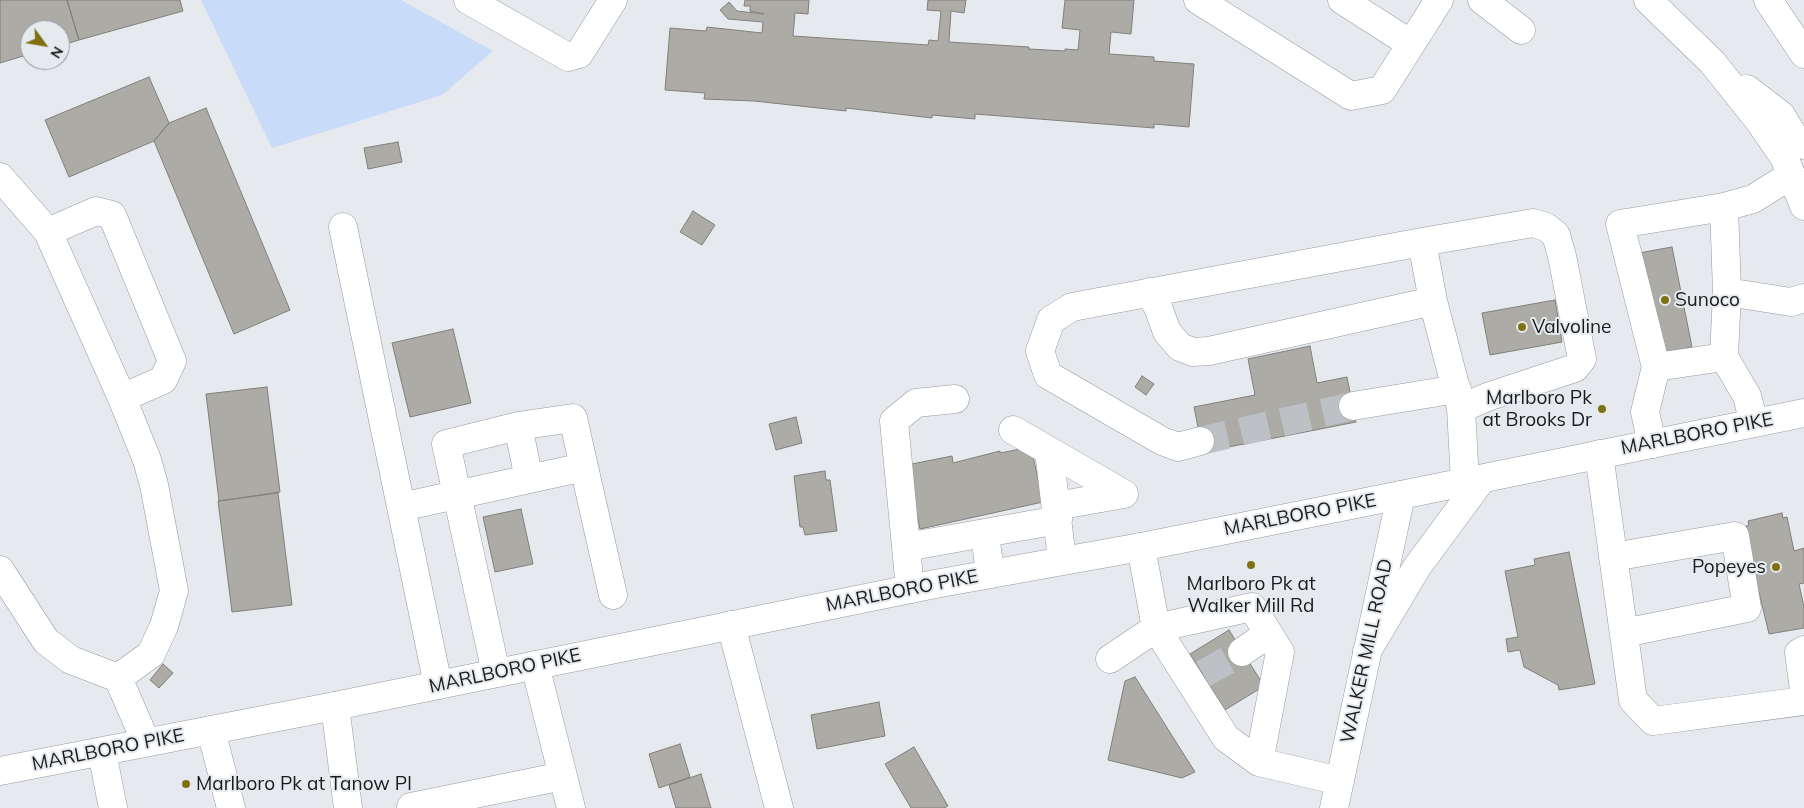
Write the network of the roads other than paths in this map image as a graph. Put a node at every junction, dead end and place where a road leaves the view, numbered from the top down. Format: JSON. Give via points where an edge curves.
{"nodes":[{"id":1,"x":468,"y":0,"type":"edge"},
{"id":2,"x":613,"y":0,"type":"edge"},
{"id":3,"x":1198,"y":0,"type":"edge"},
{"id":4,"x":1342,"y":0,"type":"edge"},
{"id":5,"x":1439,"y":0,"type":"edge"},
{"id":6,"x":1482,"y":0,"type":"edge"},
{"id":7,"x":1648,"y":0,"type":"edge"},
{"id":8,"x":1768,"y":0,"type":"edge"},
{"id":9,"x":1521,"y":30,"type":"dead end"},
{"id":10,"x":1411,"y":44,"type":"junction"},
{"id":11,"x":1804,"y":54,"type":"edge"},
{"id":12,"x":1712,"y":62,"type":"junction"},
{"id":13,"x":1804,"y":145,"type":"edge"},
{"id":14,"x":1791,"y":175,"type":"junction"},
{"id":15,"x":0,"y":177,"type":"edge"},
{"id":16,"x":1804,"y":206,"type":"edge"},
{"id":17,"x":1724,"y":207,"type":"junction"},
{"id":18,"x":343,"y":227,"type":"dead end"},
{"id":19,"x":48,"y":232,"type":"junction"},
{"id":20,"x":1422,"y":242,"type":"junction"},
{"id":21,"x":1149,"y":292,"type":"junction"},
{"id":22,"x":1727,"y":292,"type":"junction"},
{"id":23,"x":1804,"y":298,"type":"edge"},
{"id":24,"x":1433,"y":300,"type":"junction"},
{"id":25,"x":1724,"y":357,"type":"junction"},
{"id":26,"x":1656,"y":367,"type":"junction"},
{"id":27,"x":122,"y":398,"type":"junction"},
{"id":28,"x":955,"y":399,"type":"dead end"},
{"id":29,"x":1459,"y":399,"type":"junction"},
{"id":30,"x":1353,"y":406,"type":"tunnel mouth"},
{"id":31,"x":1804,"y":413,"type":"edge"},
{"id":32,"x":1754,"y":423,"type":"junction"},
{"id":33,"x":518,"y":426,"type":"junction"},
{"id":34,"x":1013,"y":430,"type":"dead end"},
{"id":35,"x":1200,"y":441,"type":"tunnel mouth"},
{"id":36,"x":1652,"y":444,"type":"junction"},
{"id":37,"x":1049,"y":451,"type":"junction"},
{"id":38,"x":1598,"y":454,"type":"junction"},
{"id":39,"x":584,"y":467,"type":"junction"},
{"id":40,"x":529,"y":479,"type":"junction"},
{"id":41,"x":1474,"y":480,"type":"junction"},
{"id":42,"x":458,"y":495,"type":"junction"},
{"id":43,"x":1401,"y":495,"type":"junction"},
{"id":44,"x":401,"y":507,"type":"junction"},
{"id":45,"x":1057,"y":513,"type":"junction"},
{"id":46,"x":985,"y":534,"type":"junction"},
{"id":47,"x":906,"y":547,"type":"junction"},
{"id":48,"x":1141,"y":547,"type":"junction"},
{"id":49,"x":1613,"y":557,"type":"junction"},
{"id":50,"x":1062,"y":560,"type":"junction"},
{"id":51,"x":0,"y":570,"type":"edge"},
{"id":52,"x":990,"y":574,"type":"junction"},
{"id":53,"x":910,"y":589,"type":"junction"},
{"id":54,"x":613,"y":595,"type":"dead end"},
{"id":55,"x":731,"y":625,"type":"junction"},
{"id":56,"x":1156,"y":628,"type":"junction"},
{"id":57,"x":1624,"y":633,"type":"junction"},
{"id":58,"x":1268,"y":634,"type":"junction"},
{"id":59,"x":1804,"y":650,"type":"edge"},
{"id":60,"x":1367,"y":651,"type":"junction"},
{"id":61,"x":1242,"y":652,"type":"tunnel mouth"},
{"id":62,"x":1110,"y":659,"type":"dead end"},
{"id":63,"x":535,"y":665,"type":"junction"},
{"id":64,"x":496,"y":673,"type":"junction"},
{"id":65,"x":118,"y":678,"type":"junction"},
{"id":66,"x":438,"y":685,"type":"junction"},
{"id":67,"x":1804,"y":690,"type":"edge"},
{"id":68,"x":1804,"y":701,"type":"edge"},
{"id":69,"x":336,"y":706,"type":"junction"},
{"id":70,"x":211,"y":730,"type":"junction"},
{"id":71,"x":146,"y":742,"type":"junction"},
{"id":72,"x":102,"y":752,"type":"junction"},
{"id":73,"x":1259,"y":762,"type":"junction"},
{"id":74,"x":0,"y":770,"type":"edge"},
{"id":75,"x":563,"y":776,"type":"junction"},
{"id":76,"x":1340,"y":781,"type":"junction"},
{"id":77,"x":411,"y":806,"type":"dead end"},
{"id":78,"x":113,"y":808,"type":"edge"},
{"id":79,"x":232,"y":808,"type":"edge"},
{"id":80,"x":348,"y":808,"type":"edge"},
{"id":81,"x":571,"y":808,"type":"edge"},
{"id":82,"x":779,"y":808,"type":"edge"},
{"id":83,"x":1334,"y":808,"type":"edge"}],
"edges":[{"from":1,"to":2,"type":"main road","via":[[568,57],[579,54]]},
{"from":3,"to":10,"type":"main road","via":[[1351,96],[1382,90]]},
{"from":4,"to":10,"type":"main road"},
{"from":5,"to":10,"type":"main road"},
{"from":6,"to":9,"type":"main road"},
{"from":7,"to":12,"type":"main road"},
{"from":8,"to":11,"type":"main road"},
{"from":12,"to":13,"type":"main road","via":[[1781,115],[1798,144]]},
{"from":12,"to":14,"type":"main road","via":[[1760,122],[1784,157]]},
{"from":14,"to":16,"type":"main road"},
{"from":14,"to":17,"type":"main road","via":[[1754,199]]},
{"from":15,"to":19,"type":"main road"},
{"from":17,"to":22,"type":"main road"},
{"from":17,"to":26,"type":"main road","via":[[1620,224]]},
{"from":18,"to":44,"type":"main road"},
{"from":19,"to":27,"type":"main road"},
{"from":19,"to":27,"type":"main road","via":[[96,212],[112,215],[172,361],[163,380]]},
{"from":20,"to":21,"type":"main road"},
{"from":20,"to":24,"type":"main road"},
{"from":20,"to":29,"type":"main road","via":[[1533,223],[1556,234],[1562,256],[1582,358],[1579,363],[1575,368],[1490,396]]},
{"from":21,"to":24,"type":"main road","via":[[1167,332],[1180,347],[1192,352],[1209,351]]},
{"from":21,"to":35,"type":"main road","via":[[1072,307],[1051,320],[1040,352],[1042,360],[1048,376],[1162,441],[1178,447]]},
{"from":22,"to":23,"type":"main road","via":[[1791,302]]},
{"from":22,"to":25,"type":"main road"},
{"from":24,"to":29,"type":"main road"},
{"from":25,"to":26,"type":"main road"},
{"from":25,"to":32,"type":"main road","via":[[1747,396]]},
{"from":26,"to":36,"type":"main road","via":[[1645,412]]},
{"from":27,"to":65,"type":"main road","via":[[154,485],[174,590],[164,626],[151,654]]},
{"from":28,"to":47,"type":"main road","via":[[916,403],[894,421]]},
{"from":29,"to":30,"type":"main road"},
{"from":29,"to":41,"type":"main road"},
{"from":31,"to":32,"type":"main road","name":"MARLBORO PIKE"},
{"from":32,"to":36,"type":"main road","name":"MARLBORO PIKE"},
{"from":33,"to":39,"type":"main road","via":[[572,418]]},
{"from":33,"to":40,"type":"main road"},
{"from":33,"to":42,"type":"main road","via":[[446,444]]},
{"from":34,"to":37,"type":"main road"},
{"from":36,"to":38,"type":"main road","name":"MARLBORO PIKE"},
{"from":37,"to":45,"type":"main road"},
{"from":37,"to":45,"type":"main road","via":[[1124,494]]},
{"from":38,"to":41,"type":"main road","name":"MARLBORO PIKE"},
{"from":38,"to":49,"type":"main road"},
{"from":39,"to":40,"type":"main road"},
{"from":39,"to":54,"type":"main road"},
{"from":40,"to":42,"type":"main road"},
{"from":41,"to":43,"type":"main road","name":"MARLBORO PIKE"},
{"from":41,"to":60,"type":"main road"},
{"from":42,"to":44,"type":"main road"},
{"from":42,"to":64,"type":"main road"},
{"from":43,"to":48,"type":"main road","name":"MARLBORO PIKE"},
{"from":43,"to":60,"type":"main road","name":"WALKER MILL ROAD"},
{"from":44,"to":66,"type":"main road"},
{"from":45,"to":46,"type":"main road"},
{"from":45,"to":50,"type":"main road"},
{"from":46,"to":47,"type":"main road"},
{"from":46,"to":52,"type":"main road"},
{"from":47,"to":53,"type":"main road"},
{"from":48,"to":50,"type":"main road","name":"MARLBORO PIKE"},
{"from":48,"to":56,"type":"main road"},
{"from":49,"to":57,"type":"main road"},
{"from":49,"to":57,"type":"main road","via":[[1735,536],[1747,608]]},
{"from":50,"to":52,"type":"main road","name":"MARLBORO PIKE"},
{"from":51,"to":65,"type":"main road","via":[[46,641],[71,660]]},
{"from":52,"to":53,"type":"main road","name":"MARLBORO PIKE"},
{"from":53,"to":55,"type":"main road","name":"MARLBORO PIKE"},
{"from":55,"to":63,"type":"main road","name":"MARLBORO PIKE"},
{"from":55,"to":82,"type":"main road"},
{"from":56,"to":58,"type":"main road","via":[[1252,607]]},
{"from":56,"to":62,"type":"main road"},
{"from":56,"to":73,"type":"main road","via":[[1196,678],[1226,738]]},
{"from":57,"to":68,"type":"main road","via":[[1633,700],[1653,720]]},
{"from":58,"to":61,"type":"main road"},
{"from":58,"to":73,"type":"main road","via":[[1280,652]]},
{"from":59,"to":67,"type":"main road","via":[[1800,659]]},
{"from":60,"to":76,"type":"main road","name":"WALKER MILL ROAD"},
{"from":63,"to":64,"type":"main road","name":"MARLBORO PIKE"},
{"from":63,"to":75,"type":"main road"},
{"from":64,"to":66,"type":"main road","name":"MARLBORO PIKE"},
{"from":65,"to":71,"type":"main road"},
{"from":66,"to":69,"type":"main road","name":"MARLBORO PIKE"},
{"from":69,"to":70,"type":"main road","name":"MARLBORO PIKE"},
{"from":69,"to":80,"type":"main road"},
{"from":70,"to":71,"type":"main road","name":"MARLBORO PIKE"},
{"from":70,"to":79,"type":"main road"},
{"from":71,"to":72,"type":"main road","name":"MARLBORO PIKE"},
{"from":72,"to":74,"type":"main road","name":"MARLBORO PIKE"},
{"from":72,"to":78,"type":"main road"},
{"from":73,"to":76,"type":"main road"},
{"from":75,"to":77,"type":"main road"},
{"from":75,"to":81,"type":"main road"},
{"from":76,"to":83,"type":"main road","name":"WALKER MILL ROAD"}]}
